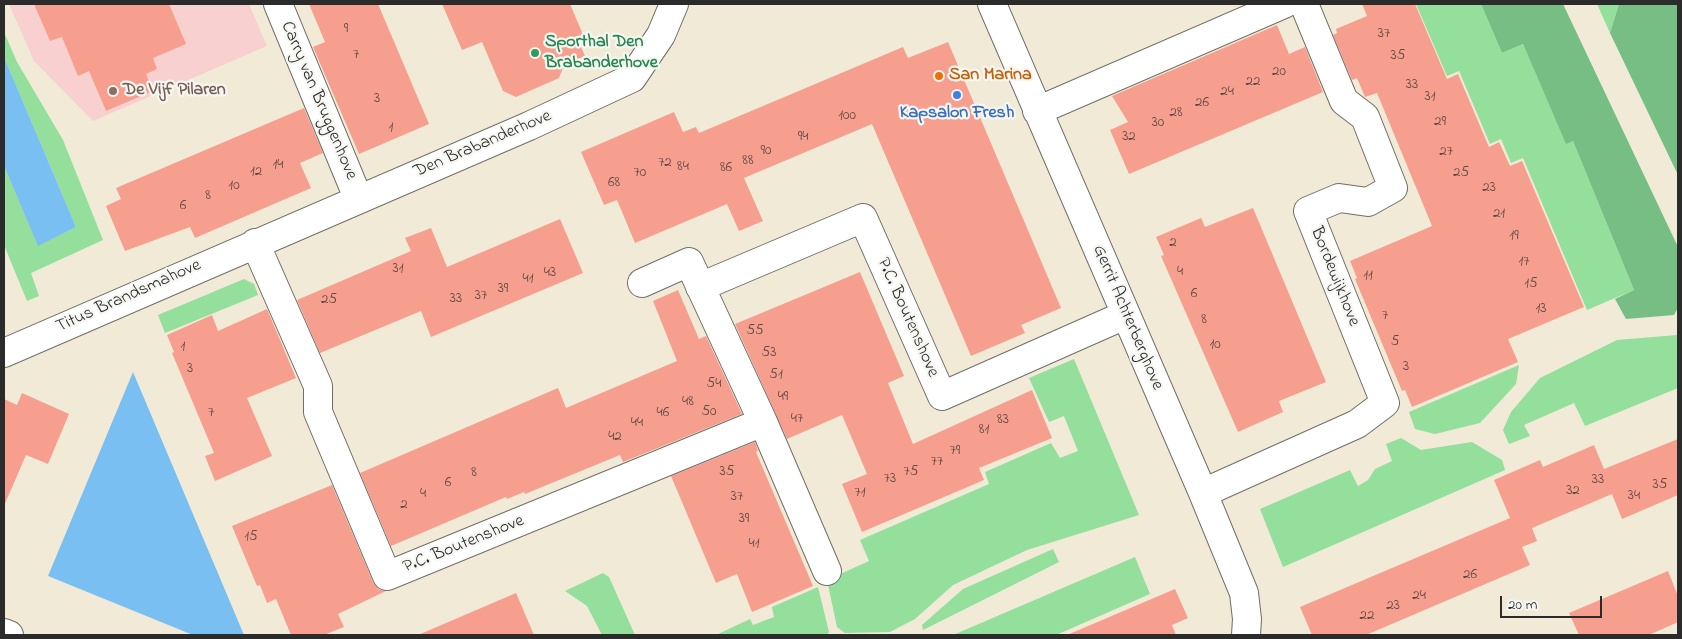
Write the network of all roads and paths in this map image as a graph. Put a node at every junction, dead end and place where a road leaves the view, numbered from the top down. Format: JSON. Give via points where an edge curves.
{"nodes":[{"id":1,"x":278,"y":4,"type":"edge"},
{"id":2,"x":674,"y":4,"type":"edge"},
{"id":3,"x":992,"y":4,"type":"edge"},
{"id":4,"x":1284,"y":4,"type":"edge"},
{"id":5,"x":1304,"y":4,"type":"edge"},
{"id":6,"x":1037,"y":111,"type":"junction"},
{"id":7,"x":358,"y":198,"type":"junction"},
{"id":8,"x":255,"y":243,"type":"junction"},
{"id":9,"x":642,"y":283,"type":"dead end"},
{"id":10,"x":700,"y":287,"type":"junction"},
{"id":11,"x":1125,"y":315,"type":"junction"},
{"id":12,"x":4,"y":353,"type":"edge"},
{"id":13,"x":763,"y":422,"type":"junction"},
{"id":14,"x":1203,"y":493,"type":"junction"},
{"id":15,"x":827,"y":571,"type":"dead end"},
{"id":16,"x":4,"y":633,"type":"edge"},
{"id":17,"x":9,"y":635,"type":"edge"},
{"id":18,"x":1246,"y":635,"type":"edge"}],
"edges":[{"from":1,"to":7,"type":"street","name":"Carry van Bruggenhove"},
{"from":2,"to":7,"type":"street","name":"Den Brabanderhove","via":[[661,35],[632,78],[529,126]]},
{"from":3,"to":6,"type":"street","name":"Gerrit Achterberghove"},
{"from":4,"to":6,"type":"street"},
{"from":5,"to":14,"type":"street","name":"Bordewijkhove","via":[[1344,100],[1365,118],[1393,188],[1368,202],[1339,198],[1308,211],[1385,403],[1357,424]]},
{"from":6,"to":11,"type":"street","name":"Gerrit Achterberghove"},
{"from":7,"to":8,"type":"street","name":"Den Brabanderhove"},
{"from":8,"to":12,"type":"street","name":"Titus Brandsmahove"},
{"from":8,"to":13,"type":"street","name":"P.C. Boutenshove","via":[[318,386],[318,412],[387,576]]},
{"from":9,"to":10,"type":"street","via":[[689,262]]},
{"from":10,"to":11,"type":"street","name":"P.C. Boutenshove","via":[[863,218],[942,396]]},
{"from":10,"to":13,"type":"street"},
{"from":11,"to":14,"type":"street","name":"Gerrit Achterberghove"},
{"from":13,"to":15,"type":"street"},
{"from":14,"to":18,"type":"street","name":"Gerrit Achterberghove","via":[[1244,593]]},
{"from":16,"to":17,"type":"street"}]}
